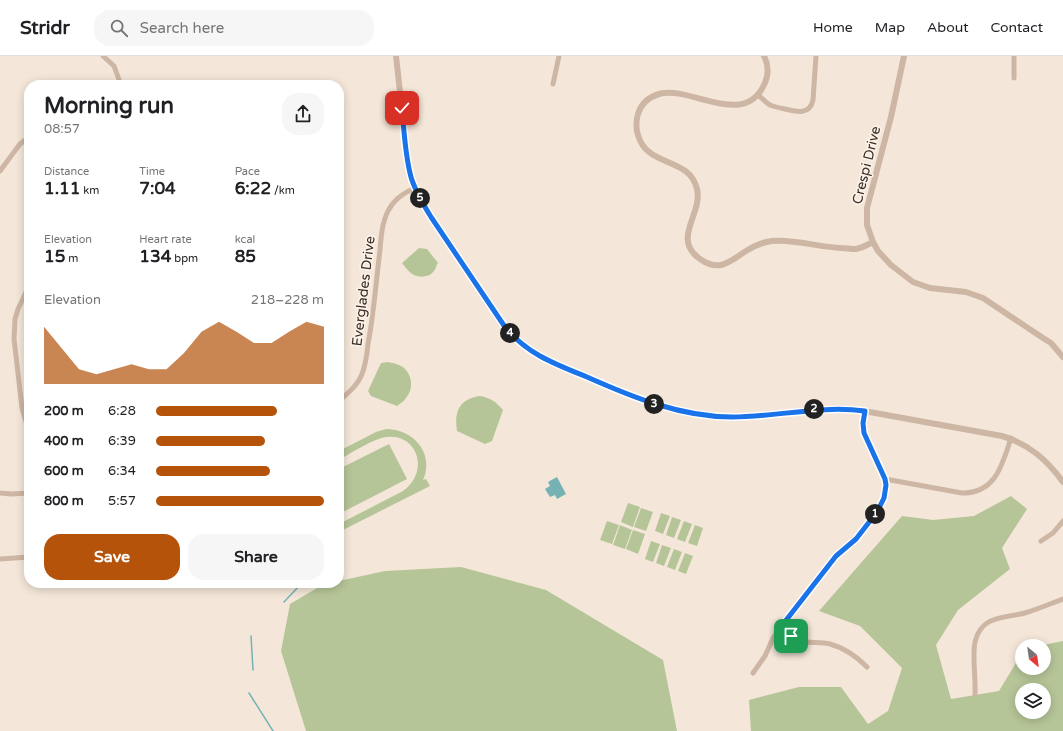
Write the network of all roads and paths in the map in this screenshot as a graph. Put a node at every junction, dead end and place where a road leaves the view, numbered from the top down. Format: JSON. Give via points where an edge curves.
{"nodes":[{"id":1,"x":103,"y":56,"type":"edge"},
{"id":2,"x":396,"y":56,"type":"edge"},
{"id":3,"x":559,"y":56,"type":"edge"},
{"id":4,"x":764,"y":56,"type":"edge"},
{"id":5,"x":816,"y":56,"type":"edge"},
{"id":6,"x":904,"y":56,"type":"edge"},
{"id":7,"x":1014,"y":56,"type":"edge"},
{"id":8,"x":1014,"y":78,"type":"dead end"},
{"id":9,"x":119,"y":80,"type":"edge"},
{"id":10,"x":553,"y":84,"type":"dead end"},
{"id":11,"x":758,"y":95,"type":"junction"},
{"id":12,"x":24,"y":141,"type":"edge"},
{"id":13,"x":0,"y":171,"type":"edge"},
{"id":14,"x":415,"y":188,"type":"junction"},
{"id":15,"x":872,"y":242,"type":"junction"},
{"id":16,"x":24,"y":296,"type":"edge"},
{"id":17,"x":1063,"y":357,"type":"edge"},
{"id":18,"x":344,"y":397,"type":"edge"},
{"id":19,"x":865,"y":411,"type":"junction"},
{"id":20,"x":24,"y":415,"type":"edge"},
{"id":21,"x":1011,"y":438,"type":"junction"},
{"id":22,"x":885,"y":479,"type":"junction"},
{"id":23,"x":1063,"y":482,"type":"edge"},
{"id":24,"x":0,"y":493,"type":"edge"},
{"id":25,"x":24,"y":493,"type":"edge"},
{"id":26,"x":1063,"y":521,"type":"edge"},
{"id":27,"x":1041,"y":541,"type":"dead end"},
{"id":28,"x":24,"y":557,"type":"edge"},
{"id":29,"x":0,"y":559,"type":"edge"},
{"id":30,"x":1063,"y":599,"type":"edge"},
{"id":31,"x":780,"y":628,"type":"junction"},
{"id":32,"x":867,"y":667,"type":"dead end"},
{"id":33,"x":753,"y":673,"type":"dead end"},
{"id":34,"x":975,"y":694,"type":"dead end"}],
"edges":[{"from":1,"to":9,"type":"street","via":[[114,66]]},
{"from":2,"to":14,"type":"street","via":[[407,155]]},
{"from":3,"to":10,"type":"street"},
{"from":4,"to":11,"type":"street","via":[[768,74]]},
{"from":5,"to":11,"type":"street","via":[[813,100],[809,109],[800,112],[775,107]]},
{"from":6,"to":15,"type":"street","name":"Crespi Drive","via":[[867,208],[867,225]]},
{"from":7,"to":8,"type":"street"},
{"from":11,"to":15,"type":"street","via":[[746,102],[731,105],[677,94],[660,94],[646,101],[638,114],[637,130],[646,150],[657,158],[685,170],[697,189],[697,204],[687,236],[694,253],[701,260],[721,265],[727,264],[747,250],[768,242],[782,240],[855,249]]},
{"from":12,"to":13,"type":"street"},
{"from":14,"to":18,"type":"street","name":"Everglades Drive","via":[[397,198],[385,219],[365,365],[358,382]]},
{"from":14,"to":19,"type":"street","via":[[428,212],[505,327],[520,343],[547,360],[635,398],[680,411],[732,417],[828,408]]},
{"from":15,"to":17,"type":"street","name":"Crespi Drive","via":[[891,265],[913,282],[930,288],[966,292],[983,298],[1043,338]]},
{"from":16,"to":20,"type":"street","via":[[15,319],[14,339]]},
{"from":19,"to":21,"type":"street"},
{"from":19,"to":22,"type":"street","via":[[864,433]]},
{"from":21,"to":22,"type":"street","via":[[998,474],[978,491],[962,492]]},
{"from":21,"to":23,"type":"street","via":[[1036,452]]},
{"from":22,"to":31,"type":"street","via":[[884,498],[877,512],[856,539],[836,556]]},
{"from":24,"to":25,"type":"street"},
{"from":26,"to":27,"type":"street","via":[[1053,533]]},
{"from":28,"to":29,"type":"street"},
{"from":30,"to":34,"type":"street","via":[[1022,614],[997,618],[983,627],[975,641]]},
{"from":31,"to":32,"type":"street","via":[[797,640],[831,644],[848,651]]},
{"from":31,"to":33,"type":"street"}]}
